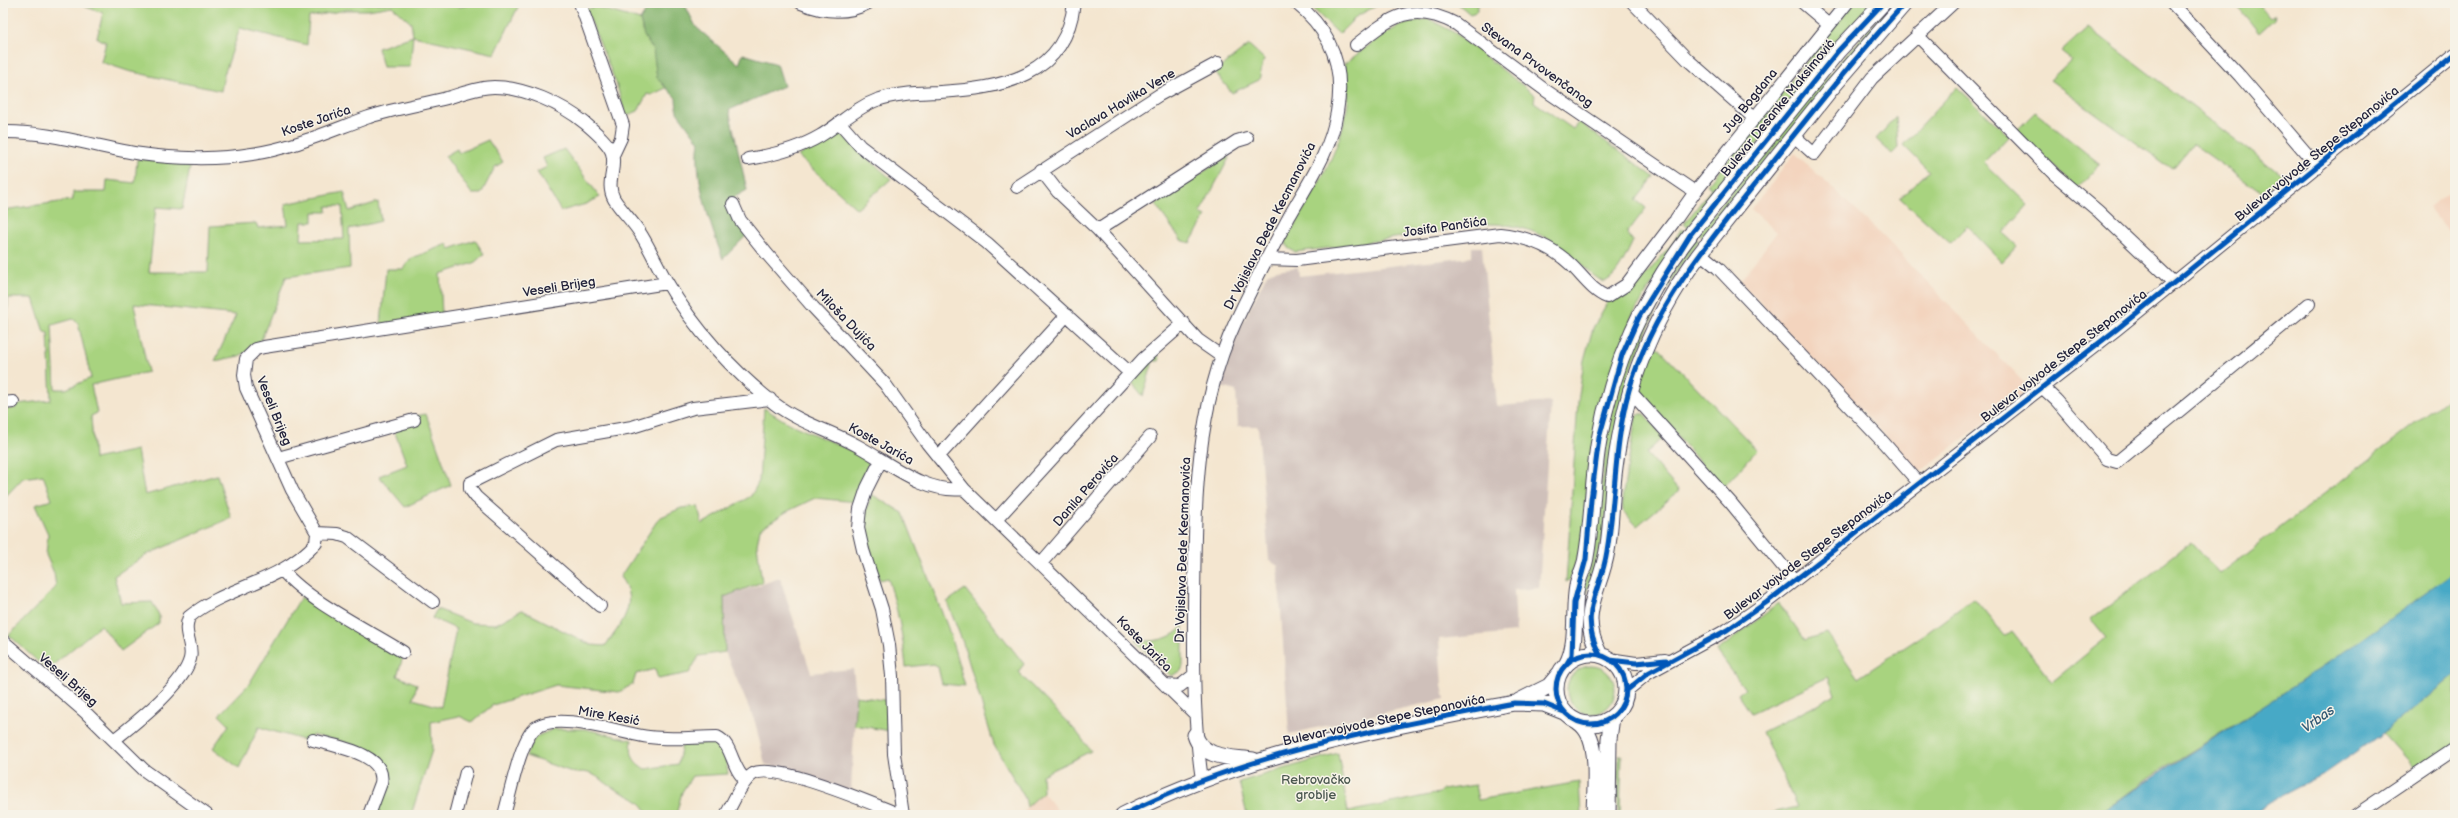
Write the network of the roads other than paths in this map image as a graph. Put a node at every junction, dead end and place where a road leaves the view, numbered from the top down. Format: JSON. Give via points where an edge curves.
{"nodes":[{"id":1,"x":580,"y":3,"type":"edge"},
{"id":2,"x":801,"y":3,"type":"edge"},
{"id":3,"x":868,"y":3,"type":"edge"},
{"id":4,"x":1074,"y":3,"type":"edge"},
{"id":5,"x":1296,"y":3,"type":"edge"},
{"id":6,"x":1633,"y":3,"type":"edge"},
{"id":7,"x":1803,"y":3,"type":"edge"},
{"id":8,"x":1846,"y":3,"type":"edge"},
{"id":9,"x":1883,"y":3,"type":"edge"},
{"id":10,"x":1906,"y":3,"type":"edge"},
{"id":11,"x":1953,"y":3,"type":"edge"},
{"id":12,"x":2172,"y":3,"type":"edge"},
{"id":13,"x":1829,"y":25,"type":"junction"},
{"id":14,"x":1917,"y":35,"type":"junction"},
{"id":15,"x":1356,"y":45,"type":"dead end"},
{"id":16,"x":2455,"y":54,"type":"edge"},
{"id":17,"x":1218,"y":63,"type":"dead end"},
{"id":18,"x":1754,"y":118,"type":"junction"},
{"id":19,"x":840,"y":123,"type":"junction"},
{"id":20,"x":3,"y":132,"type":"edge"},
{"id":21,"x":1793,"y":135,"type":"junction"},
{"id":22,"x":1247,"y":138,"type":"dead end"},
{"id":23,"x":613,"y":155,"type":"junction"},
{"id":24,"x":748,"y":159,"type":"dead end"},
{"id":25,"x":2318,"y":167,"type":"junction"},
{"id":26,"x":1041,"y":170,"type":"junction"},
{"id":27,"x":1017,"y":187,"type":"dead end"},
{"id":28,"x":1695,"y":192,"type":"junction"},
{"id":29,"x":733,"y":204,"type":"dead end"},
{"id":30,"x":1098,"y":230,"type":"junction"},
{"id":31,"x":1705,"y":247,"type":"junction"},
{"id":32,"x":1266,"y":259,"type":"junction"},
{"id":33,"x":667,"y":283,"type":"junction"},
{"id":34,"x":2174,"y":283,"type":"junction"},
{"id":35,"x":1607,"y":297,"type":"joint"},
{"id":36,"x":2309,"y":304,"type":"dead end"},
{"id":37,"x":1067,"y":315,"type":"junction"},
{"id":38,"x":1184,"y":324,"type":"junction"},
{"id":39,"x":1221,"y":356,"type":"junction"},
{"id":40,"x":1130,"y":373,"type":"junction"},
{"id":41,"x":2043,"y":388,"type":"junction"},
{"id":42,"x":1629,"y":390,"type":"junction"},
{"id":43,"x":770,"y":399,"type":"junction"},
{"id":44,"x":414,"y":420,"type":"dead end"},
{"id":45,"x":1150,"y":437,"type":"dead end"},
{"id":46,"x":938,"y":457,"type":"junction"},
{"id":47,"x":278,"y":458,"type":"junction"},
{"id":48,"x":881,"y":460,"type":"junction"},
{"id":49,"x":1918,"y":483,"type":"junction"},
{"id":50,"x":964,"y":489,"type":"junction"},
{"id":51,"x":996,"y":520,"type":"junction"},
{"id":52,"x":317,"y":533,"type":"junction"},
{"id":53,"x":1042,"y":562,"type":"junction"},
{"id":54,"x":283,"y":571,"type":"junction"},
{"id":55,"x":1794,"y":580,"type":"junction"},
{"id":56,"x":433,"y":602,"type":"dead end"},
{"id":57,"x":600,"y":606,"type":"dead end"},
{"id":58,"x":3,"y":641,"type":"edge"},
{"id":59,"x":403,"y":652,"type":"dead end"},
{"id":60,"x":1604,"y":657,"type":"junction"},
{"id":61,"x":1674,"y":658,"type":"junction"},
{"id":62,"x":1562,"y":670,"type":"junction"},
{"id":63,"x":1194,"y":675,"type":"junction"},
{"id":64,"x":1166,"y":685,"type":"junction"},
{"id":65,"x":1626,"y":691,"type":"junction"},
{"id":66,"x":1514,"y":703,"type":"junction"},
{"id":67,"x":1564,"y":712,"type":"junction"},
{"id":68,"x":1194,"y":714,"type":"junction"},
{"id":69,"x":1612,"y":717,"type":"junction"},
{"id":70,"x":1578,"y":722,"type":"junction"},
{"id":71,"x":1195,"y":735,"type":"junction"},
{"id":72,"x":114,"y":740,"type":"junction"},
{"id":73,"x":313,"y":740,"type":"dead end"},
{"id":74,"x":2455,"y":748,"type":"edge"},
{"id":75,"x":1256,"y":760,"type":"junction"},
{"id":76,"x":466,"y":772,"type":"dead end"},
{"id":77,"x":1202,"y":779,"type":"junction"},
{"id":78,"x":746,"y":780,"type":"junction"},
{"id":79,"x":207,"y":815,"type":"edge"},
{"id":80,"x":370,"y":815,"type":"edge"},
{"id":81,"x":455,"y":815,"type":"edge"},
{"id":82,"x":504,"y":815,"type":"edge"},
{"id":83,"x":726,"y":815,"type":"edge"},
{"id":84,"x":902,"y":815,"type":"edge"},
{"id":85,"x":1123,"y":815,"type":"edge"},
{"id":86,"x":1594,"y":815,"type":"edge"},
{"id":87,"x":1608,"y":815,"type":"edge"},
{"id":88,"x":2357,"y":815,"type":"edge"}],
"edges":[{"from":1,"to":23,"type":"street","name":"Koste Jarića","via":[[623,125],[621,138]]},
{"from":2,"to":3,"type":"street","via":[[817,10],[835,11],[854,9]]},
{"from":4,"to":19,"type":"street","via":[[1068,35],[1059,49],[1044,64],[1024,75],[1000,84],[975,89],[906,94],[882,99],[865,105]]},
{"from":5,"to":32,"type":"street","name":"Dr Vojislava Đede Kecmanovića","via":[[1312,16],[1332,48],[1339,102],[1332,134],[1319,165]]},
{"from":6,"to":18,"type":"street","via":[[1686,58]]},
{"from":7,"to":13,"type":"street"},
{"from":8,"to":13,"type":"street","name":"Jug Bogdana"},
{"from":9,"to":62,"type":"main road","name":"Bulevar Desanke Maksimović","via":[[1838,51],[1691,233],[1639,317],[1622,355],[1612,387],[1595,464],[1586,559],[1574,602],[1572,655]]},
{"from":10,"to":21,"type":"main road"},
{"from":11,"to":14,"type":"street"},
{"from":12,"to":25,"type":"street","via":[[2240,76]]},
{"from":13,"to":18,"type":"street","name":"Jug Bogdana"},
{"from":14,"to":21,"type":"street","via":[[1872,78],[1814,154]]},
{"from":14,"to":34,"type":"street","via":[[2054,174],[2098,211]]},
{"from":15,"to":28,"type":"street","name":"Stevana Prvovenčanog","via":[[1388,20],[1400,16],[1424,12],[1442,17],[1456,24],[1545,90]]},
{"from":16,"to":25,"type":"street","name":"Bulevar vojvode Stepe Stepanovića"},
{"from":17,"to":26,"type":"street","name":"Vaclava Havlika Vene","via":[[1152,100]]},
{"from":18,"to":28,"type":"street","name":"Jug Bogdana"},
{"from":19,"to":24,"type":"street","via":[[803,145]]},
{"from":19,"to":37,"type":"street","via":[[860,146],[988,243]]},
{"from":20,"to":23,"type":"street","name":"Koste Jarića","via":[[175,157],[252,154],[312,139],[372,116],[477,89],[498,87],[542,98],[565,109],[584,122]]},
{"from":21,"to":31,"type":"main road"},
{"from":22,"to":30,"type":"street","via":[[1237,141]]},
{"from":23,"to":33,"type":"street","name":"Koste Jarića","via":[[610,186],[613,196],[643,236]]},
{"from":25,"to":34,"type":"street","name":"Bulevar vojvode Stepe Stepanovića"},
{"from":26,"to":27,"type":"street","name":"Vaclava Havlika Vene"},
{"from":26,"to":30,"type":"street","via":[[1058,192]]},
{"from":28,"to":35,"type":"street","name":"Jug Bogdana","via":[[1626,285]]},
{"from":29,"to":46,"type":"street","name":"Miloša Dujića","via":[[740,220],[758,243],[812,307],[885,384]]},
{"from":30,"to":38,"type":"street"},
{"from":31,"to":42,"type":"main road","via":[[1661,315]]},
{"from":31,"to":49,"type":"street","via":[[1718,268],[1884,442]]},
{"from":32,"to":35,"type":"street","name":"Josifa Pančića","via":[[1297,260],[1500,234],[1518,236],[1543,244],[1554,251]]},
{"from":32,"to":39,"type":"street","name":"Dr Vojislava Đede Kecmanovića"},
{"from":33,"to":43,"type":"street","name":"Koste Jarića","via":[[714,348]]},
{"from":33,"to":47,"type":"street","name":"Veseli Brijeg","via":[[256,349],[246,359],[246,388]]},
{"from":34,"to":41,"type":"street","name":"Bulevar vojvode Stepe Stepanovića"},
{"from":36,"to":41,"type":"street","name":"Bulevar vojvode Stepe Stepanovića","via":[[2117,462],[2107,459]]},
{"from":37,"to":40,"type":"street"},
{"from":37,"to":46,"type":"street"},
{"from":38,"to":39,"type":"street","via":[[1198,340]]},
{"from":38,"to":40,"type":"street"},
{"from":39,"to":63,"type":"street","name":"Dr Vojislava Đede Kecmanovića","via":[[1210,391],[1198,459]]},
{"from":40,"to":51,"type":"street"},
{"from":41,"to":49,"type":"street","name":"Bulevar vojvode Stepe Stepanovića"},
{"from":42,"to":55,"type":"street","via":[[1731,503]]},
{"from":42,"to":60,"type":"main road","via":[[1615,467],[1608,550],[1593,600],[1589,626],[1592,640]]},
{"from":43,"to":48,"type":"street","name":"Koste Jarića","via":[[793,416]]},
{"from":43,"to":57,"type":"street","via":[[693,408],[632,427],[556,440],[470,483],[476,497]]},
{"from":44,"to":47,"type":"street"},
{"from":45,"to":53,"type":"street","name":"Danila Perovića"},
{"from":46,"to":50,"type":"street","name":"Miloša Dujića"},
{"from":47,"to":52,"type":"street","name":"Veseli Brijeg","via":[[292,490]]},
{"from":48,"to":50,"type":"street","name":"Koste Jarića","via":[[924,483],[951,491]]},
{"from":48,"to":84,"type":"street","via":[[866,488],[858,528],[882,609],[889,645],[893,748]]},
{"from":49,"to":55,"type":"street","name":"Bulevar vojvode Stepe Stepanovića"},
{"from":50,"to":51,"type":"street","name":"Koste Jarića"},
{"from":51,"to":53,"type":"street","name":"Koste Jarića"},
{"from":52,"to":54,"type":"street","via":[[316,544]]},
{"from":52,"to":56,"type":"street","via":[[337,534],[347,538]]},
{"from":53,"to":64,"type":"street","name":"Koste Jarića"},
{"from":54,"to":59,"type":"street","via":[[293,583]]},
{"from":54,"to":72,"type":"street","via":[[210,602],[189,617],[186,631],[190,660],[180,678],[146,714]]},
{"from":55,"to":61,"type":"street","name":"Bulevar vojvode Stepe Stepanovića","via":[[1727,630]]},
{"from":58,"to":72,"type":"street","name":"Veseli Brijeg"},
{"from":60,"to":61,"type":"street","name":"Bulevar vojvode Stepe Stepanovića","via":[[1636,663]]},
{"from":60,"to":62,"type":"main road","via":[[1581,656]]},
{"from":60,"to":65,"type":"main road","via":[[1622,673]]},
{"from":61,"to":65,"type":"street","name":"Bulevar vojvode Stepe Stepanovića","via":[[1638,680]]},
{"from":62,"to":66,"type":"main road","name":"Bulevar vojvode Stepe Stepanovića","via":[[1544,689]]},
{"from":62,"to":67,"type":"main road","via":[[1556,694]]},
{"from":63,"to":64,"type":"street","via":[[1180,686]]},
{"from":63,"to":68,"type":"street","name":"Dr Vojislava Đede Kecmanovića"},
{"from":64,"to":68,"type":"street","name":"Koste Jarića"},
{"from":65,"to":69,"type":"main road","via":[[1620,708]]},
{"from":66,"to":67,"type":"main road","name":"Bulevar vojvode Stepe Stepanovića","via":[[1544,704]]},
{"from":66,"to":75,"type":"main road","name":"Bulevar vojvode Stepe Stepanovića","via":[[1326,742]]},
{"from":67,"to":70,"type":"main road"},
{"from":68,"to":71,"type":"street","name":"Dr Vojislava Đede Kecmanovića"},
{"from":69,"to":70,"type":"main road","via":[[1596,723]]},
{"from":69,"to":87,"type":"main road","via":[[1609,739]]},
{"from":70,"to":86,"type":"main road","via":[[1589,732],[1594,748]]},
{"from":71,"to":75,"type":"main road","via":[[1203,749],[1215,755]]},
{"from":71,"to":77,"type":"street","name":"Dr Vojislava Đede Kecmanovića"},
{"from":72,"to":79,"type":"street","name":"Veseli Brijeg","via":[[144,770]]},
{"from":73,"to":80,"type":"street","via":[[365,756],[379,768],[382,773],[381,783]]},
{"from":74,"to":88,"type":"street"},
{"from":75,"to":77,"type":"main road","name":"Bulevar vojvode Stepe Stepanovića"},
{"from":76,"to":81,"type":"street"},
{"from":77,"to":85,"type":"main road","name":"Bulevar vojvode Stepe Stepanovića"},
{"from":78,"to":82,"type":"street","name":"Mire Kesić","via":[[736,771],[725,741],[717,737],[651,738],[592,725],[551,722],[533,730],[524,744]]},
{"from":78,"to":83,"type":"street"},
{"from":78,"to":84,"type":"street","via":[[758,772],[775,772],[805,780]]}]}
